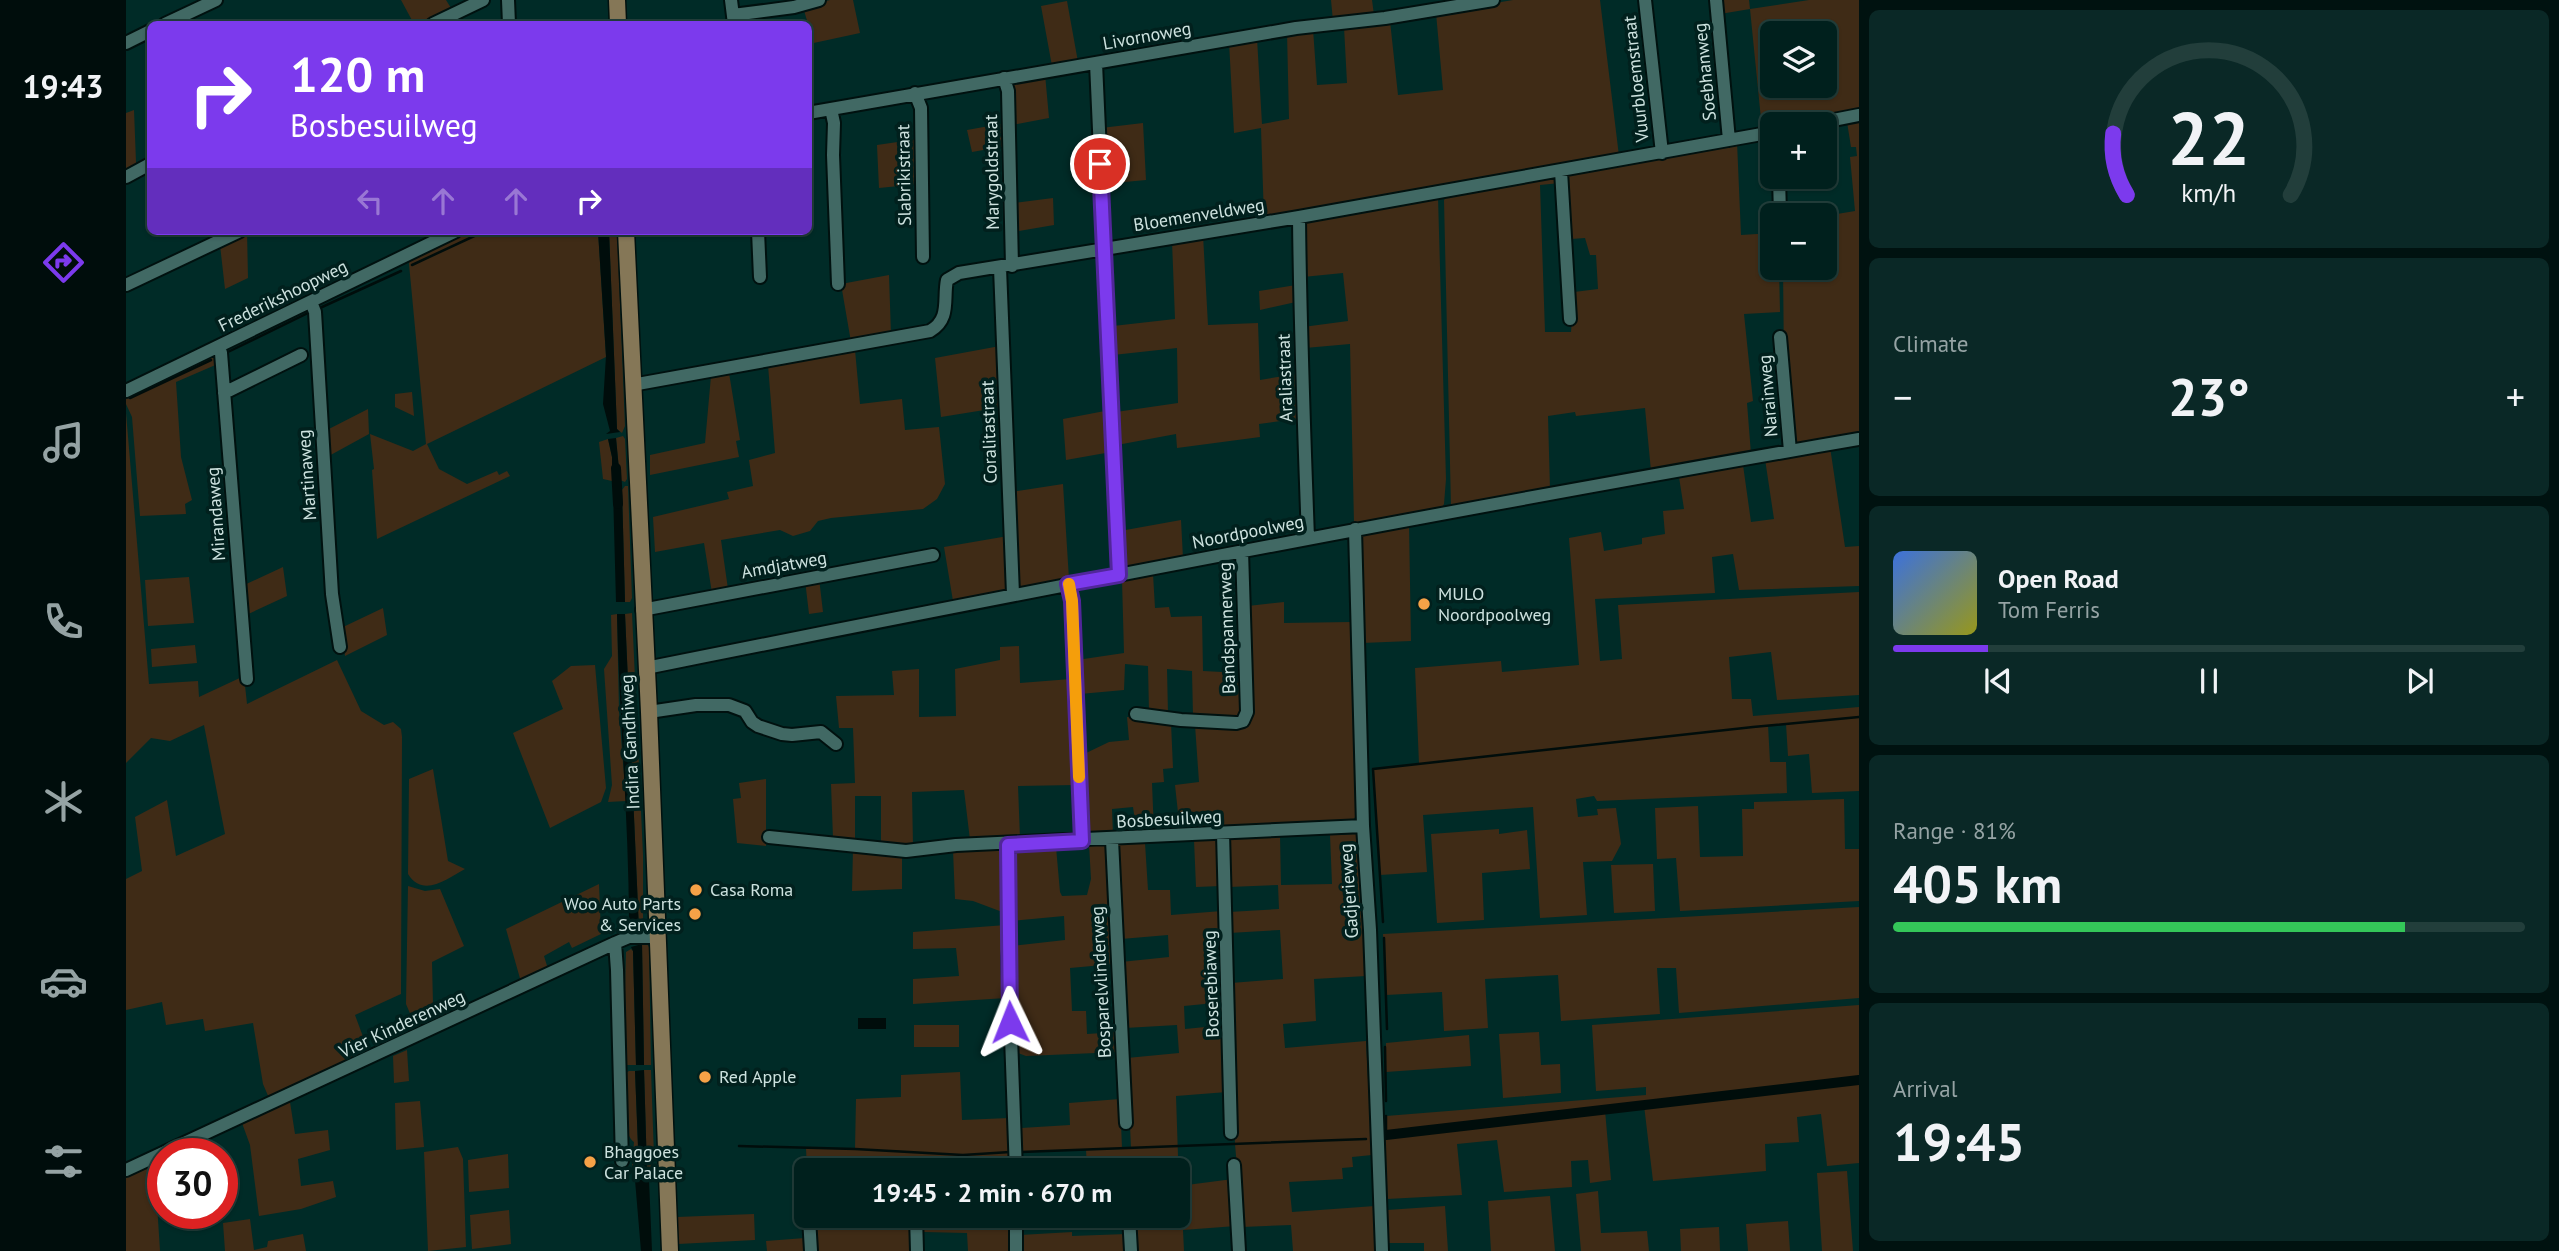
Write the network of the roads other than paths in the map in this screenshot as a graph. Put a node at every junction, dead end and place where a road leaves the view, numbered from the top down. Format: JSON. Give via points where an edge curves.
{"nodes":[{"id":1,"x":216,"y":0,"type":"edge"},
{"id":2,"x":483,"y":0,"type":"edge"},
{"id":3,"x":508,"y":0,"type":"edge"},
{"id":4,"x":617,"y":0,"type":"edge"},
{"id":5,"x":731,"y":0,"type":"edge"},
{"id":6,"x":819,"y":0,"type":"edge"},
{"id":7,"x":1493,"y":0,"type":"edge"},
{"id":8,"x":1645,"y":0,"type":"edge"},
{"id":9,"x":1716,"y":0,"type":"edge"},
{"id":10,"x":733,"y":20,"type":"edge"},
{"id":11,"x":171,"y":21,"type":"edge"},
{"id":12,"x":439,"y":21,"type":"edge"},
{"id":13,"x":509,"y":21,"type":"edge"},
{"id":14,"x":618,"y":21,"type":"edge"},
{"id":15,"x":147,"y":33,"type":"edge"},
{"id":16,"x":126,"y":43,"type":"edge"},
{"id":17,"x":1096,"y":63,"type":"junction"},
{"id":18,"x":1004,"y":78,"type":"junction"},
{"id":19,"x":915,"y":93,"type":"junction"},
{"id":20,"x":831,"y":109,"type":"junction"},
{"id":21,"x":812,"y":112,"type":"edge"},
{"id":22,"x":1859,"y":115,"type":"edge"},
{"id":23,"x":1837,"y":119,"type":"edge"},
{"id":24,"x":1760,"y":134,"type":"edge"},
{"id":25,"x":1729,"y":140,"type":"junction"},
{"id":26,"x":1662,"y":153,"type":"junction"},
{"id":27,"x":147,"y":166,"type":"edge"},
{"id":28,"x":1562,"y":171,"type":"junction"},
{"id":29,"x":126,"y":177,"type":"edge"},
{"id":30,"x":1299,"y":217,"type":"junction"},
{"id":31,"x":232,"y":235,"type":"edge"},
{"id":32,"x":448,"y":235,"type":"edge"},
{"id":33,"x":626,"y":235,"type":"edge"},
{"id":34,"x":758,"y":235,"type":"edge"},
{"id":35,"x":1104,"y":249,"type":"junction"},
{"id":36,"x":923,"y":257,"type":"dead end"},
{"id":37,"x":1006,"y":267,"type":"junction"},
{"id":38,"x":760,"y":277,"type":"dead end"},
{"id":39,"x":838,"y":284,"type":"dead end"},
{"id":40,"x":126,"y":285,"type":"edge"},
{"id":41,"x":311,"y":302,"type":"junction"},
{"id":42,"x":1570,"y":319,"type":"dead end"},
{"id":43,"x":1780,"y":337,"type":"dead end"},
{"id":44,"x":219,"y":347,"type":"junction"},
{"id":45,"x":301,"y":355,"type":"dead end"},
{"id":46,"x":632,"y":385,"type":"junction"},
{"id":47,"x":126,"y":391,"type":"edge"},
{"id":48,"x":224,"y":393,"type":"junction"},
{"id":49,"x":1859,"y":439,"type":"edge"},
{"id":50,"x":1790,"y":451,"type":"junction"},
{"id":51,"x":1355,"y":529,"type":"junction"},
{"id":52,"x":1308,"y":538,"type":"junction"},
{"id":53,"x":1242,"y":551,"type":"junction"},
{"id":54,"x":933,"y":555,"type":"dead end"},
{"id":55,"x":1119,"y":575,"type":"junction"},
{"id":56,"x":1068,"y":584,"type":"junction"},
{"id":57,"x":1013,"y":594,"type":"junction"},
{"id":58,"x":642,"y":610,"type":"junction"},
{"id":59,"x":340,"y":647,"type":"dead end"},
{"id":60,"x":646,"y":668,"type":"junction"},
{"id":61,"x":247,"y":679,"type":"dead end"},
{"id":62,"x":649,"y":712,"type":"junction"},
{"id":63,"x":1136,"y":714,"type":"dead end"},
{"id":64,"x":836,"y":744,"type":"dead end"},
{"id":65,"x":1363,"y":826,"type":"junction"},
{"id":66,"x":1223,"y":833,"type":"junction"},
{"id":67,"x":769,"y":836,"type":"dead end"},
{"id":68,"x":1112,"y":840,"type":"junction"},
{"id":69,"x":1082,"y":841,"type":"junction"},
{"id":70,"x":1008,"y":845,"type":"junction"},
{"id":71,"x":652,"y":937,"type":"junction"},
{"id":72,"x":615,"y":943,"type":"junction"},
{"id":73,"x":1126,"y":1123,"type":"dead end"},
{"id":74,"x":1231,"y":1133,"type":"dead end"},
{"id":75,"x":1016,"y":1158,"type":"edge"},
{"id":76,"x":622,"y":1161,"type":"dead end"},
{"id":77,"x":1234,"y":1165,"type":"dead end"},
{"id":78,"x":126,"y":1170,"type":"edge"},
{"id":79,"x":810,"y":1228,"type":"edge"},
{"id":80,"x":916,"y":1228,"type":"edge"},
{"id":81,"x":1016,"y":1228,"type":"edge"},
{"id":82,"x":1130,"y":1228,"type":"edge"},
{"id":83,"x":670,"y":1251,"type":"edge"},
{"id":84,"x":811,"y":1251,"type":"edge"},
{"id":85,"x":917,"y":1251,"type":"edge"},
{"id":86,"x":1016,"y":1251,"type":"edge"},
{"id":87,"x":1131,"y":1251,"type":"edge"},
{"id":88,"x":1239,"y":1251,"type":"edge"},
{"id":89,"x":1382,"y":1251,"type":"edge"}],
"edges":[{"from":1,"to":11,"type":"street"},
{"from":2,"to":12,"type":"street"},
{"from":3,"to":13,"type":"street"},
{"from":4,"to":14,"type":"main road"},
{"from":5,"to":10,"type":"street"},
{"from":6,"to":10,"type":"street"},
{"from":7,"to":17,"type":"street","name":"Livornoweg","via":[[1296,27]]},
{"from":8,"to":26,"type":"street","name":"Vuurbloemstraat"},
{"from":9,"to":25,"type":"street","name":"Soebhanweg"},
{"from":15,"to":16,"type":"street"},
{"from":17,"to":18,"type":"street","name":"Livornoweg"},
{"from":17,"to":35,"type":"street"},
{"from":18,"to":19,"type":"street","name":"Livornoweg"},
{"from":18,"to":37,"type":"street","name":"Marygoldstraat"},
{"from":19,"to":20,"type":"street","name":"Livornoweg"},
{"from":19,"to":36,"type":"street","name":"Slabrikistraat","via":[[920,108]]},
{"from":20,"to":21,"type":"street","name":"Livornoweg"},
{"from":20,"to":39,"type":"street"},
{"from":22,"to":23,"type":"street"},
{"from":24,"to":25,"type":"street","name":"Bloemenveldweg"},
{"from":25,"to":26,"type":"street","name":"Bloemenveldweg"},
{"from":26,"to":28,"type":"street","name":"Bloemenveldweg"},
{"from":27,"to":29,"type":"street"},
{"from":28,"to":30,"type":"street","name":"Bloemenveldweg"},
{"from":28,"to":42,"type":"street"},
{"from":30,"to":35,"type":"street","name":"Bloemenveldweg"},
{"from":30,"to":52,"type":"street","name":"Araliastraat"},
{"from":31,"to":40,"type":"street"},
{"from":32,"to":41,"type":"street","name":"Frederikshoopweg"},
{"from":33,"to":46,"type":"main road","name":"Indira Gandhiweg"},
{"from":34,"to":38,"type":"street"},
{"from":35,"to":37,"type":"street","name":"Bloemenveldweg"},
{"from":35,"to":55,"type":"street"},
{"from":37,"to":46,"type":"street","name":"Bloemenveldweg","via":[[959,273],[947,280],[943,318],[930,331]]},
{"from":37,"to":57,"type":"street","name":"Coralitastraat"},
{"from":41,"to":44,"type":"street","name":"Frederikshoopweg"},
{"from":41,"to":59,"type":"street","name":"Martinaweg","via":[[332,594]]},
{"from":43,"to":50,"type":"street","name":"Narainweg"},
{"from":44,"to":47,"type":"street","name":"Frederikshoopweg"},
{"from":44,"to":48,"type":"street","name":"Mirandaweg"},
{"from":45,"to":48,"type":"street"},
{"from":46,"to":58,"type":"main road","name":"Indira Gandhiweg"},
{"from":48,"to":61,"type":"street","name":"Mirandaweg"},
{"from":49,"to":50,"type":"street","name":"Noordpoolweg"},
{"from":50,"to":51,"type":"street","name":"Noordpoolweg"},
{"from":51,"to":52,"type":"street","name":"Noordpoolweg"},
{"from":51,"to":65,"type":"street","name":"Gadjerieweg"},
{"from":52,"to":53,"type":"street","name":"Noordpoolweg"},
{"from":53,"to":55,"type":"street","name":"Noordpoolweg"},
{"from":53,"to":63,"type":"street","name":"Bandspannerweg","via":[[1247,712],[1243,721]]},
{"from":54,"to":58,"type":"street","name":"Amdjatweg"},
{"from":55,"to":56,"type":"street","name":"Noordpoolweg"},
{"from":56,"to":57,"type":"street","name":"Noordpoolweg"},
{"from":56,"to":69,"type":"street"},
{"from":57,"to":60,"type":"street","name":"Noordpoolweg"},
{"from":58,"to":60,"type":"main road","name":"Indira Gandhiweg"},
{"from":60,"to":62,"type":"main road","name":"Indira Gandhiweg"},
{"from":62,"to":64,"type":"street","via":[[729,705],[745,712],[758,726],[787,735],[821,732]]},
{"from":62,"to":71,"type":"main road","name":"Indira Gandhiweg"},
{"from":65,"to":66,"type":"street","name":"Bosbesuilweg"},
{"from":65,"to":89,"type":"street","name":"Gadjerieweg"},
{"from":66,"to":68,"type":"street","name":"Bosbesuilweg"},
{"from":66,"to":74,"type":"street","name":"Boserebiaweg"},
{"from":67,"to":70,"type":"street","name":"Bosbesuilweg","via":[[905,851]]},
{"from":68,"to":69,"type":"street","name":"Bosbesuilweg"},
{"from":68,"to":73,"type":"street","name":"Bosparelvlinderweg"},
{"from":69,"to":70,"type":"street","name":"Bosbesuilweg"},
{"from":70,"to":75,"type":"street"},
{"from":71,"to":72,"type":"street","name":"Vier Kinderenweg","via":[[629,937]]},
{"from":71,"to":83,"type":"main road","name":"Indira Gandhiweg"},
{"from":72,"to":76,"type":"street"},
{"from":72,"to":78,"type":"street","name":"Vier Kinderenweg"},
{"from":77,"to":88,"type":"street"},
{"from":79,"to":84,"type":"street"},
{"from":80,"to":85,"type":"street"},
{"from":81,"to":86,"type":"street"},
{"from":82,"to":87,"type":"street"}]}
